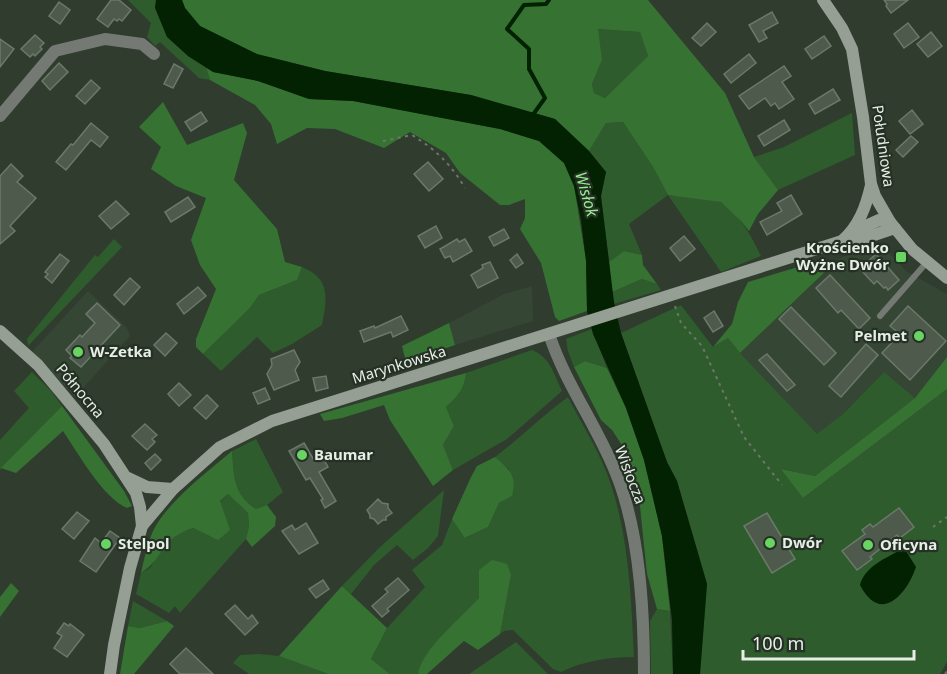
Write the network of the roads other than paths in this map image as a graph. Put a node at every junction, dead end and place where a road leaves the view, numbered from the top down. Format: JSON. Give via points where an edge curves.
{"nodes":[{"id":1,"x":823,"y":0,"type":"edge"},
{"id":2,"x":154,"y":54,"type":"dead end"},
{"id":3,"x":0,"y":116,"type":"edge"},
{"id":4,"x":871,"y":184,"type":"junction"},
{"id":5,"x":892,"y":225,"type":"junction"},
{"id":6,"x":852,"y":232,"type":"junction"},
{"id":7,"x":842,"y":241,"type":"junction"},
{"id":8,"x":927,"y":262,"type":"junction"},
{"id":9,"x":947,"y":278,"type":"edge"},
{"id":10,"x":880,"y":316,"type":"dead end"},
{"id":11,"x":0,"y":331,"type":"edge"},
{"id":12,"x":549,"y":334,"type":"junction"},
{"id":13,"x":128,"y":478,"type":"junction"},
{"id":14,"x":173,"y":489,"type":"junction"},
{"id":15,"x":142,"y":526,"type":"junction"},
{"id":16,"x":110,"y":674,"type":"edge"},
{"id":17,"x":644,"y":674,"type":"edge"}],
"edges":[{"from":1,"to":4,"type":"street","name":"Południowa","via":[[852,49]]},
{"from":2,"to":3,"type":"street","via":[[142,44],[105,39],[55,51]]},
{"from":4,"to":5,"type":"street","name":"Południowa"},
{"from":4,"to":6,"type":"street","name":"Marynkowska","via":[[867,203]]},
{"from":5,"to":6,"type":"street","via":[[879,220]]},
{"from":5,"to":7,"type":"street","name":"Marynkowska","via":[[862,239]]},
{"from":5,"to":8,"type":"street","name":"Południowa"},
{"from":6,"to":7,"type":"street","name":"Marynkowska"},
{"from":7,"to":12,"type":"street","name":"Marynkowska"},
{"from":8,"to":9,"type":"street","name":"Południowa"},
{"from":8,"to":10,"type":"lane"},
{"from":11,"to":13,"type":"street","name":"Północna","via":[[38,365]]},
{"from":12,"to":14,"type":"street","name":"Marynkowska","via":[[272,421],[220,447]]},
{"from":12,"to":17,"type":"street","name":"Wisłocza","via":[[615,470],[629,508],[640,585]]},
{"from":13,"to":14,"type":"street","via":[[147,487]]},
{"from":13,"to":15,"type":"street","name":"Północna","via":[[136,493]]},
{"from":14,"to":15,"type":"street","name":"Marynkowska"},
{"from":15,"to":16,"type":"street","name":"Marynkowska"}]}
